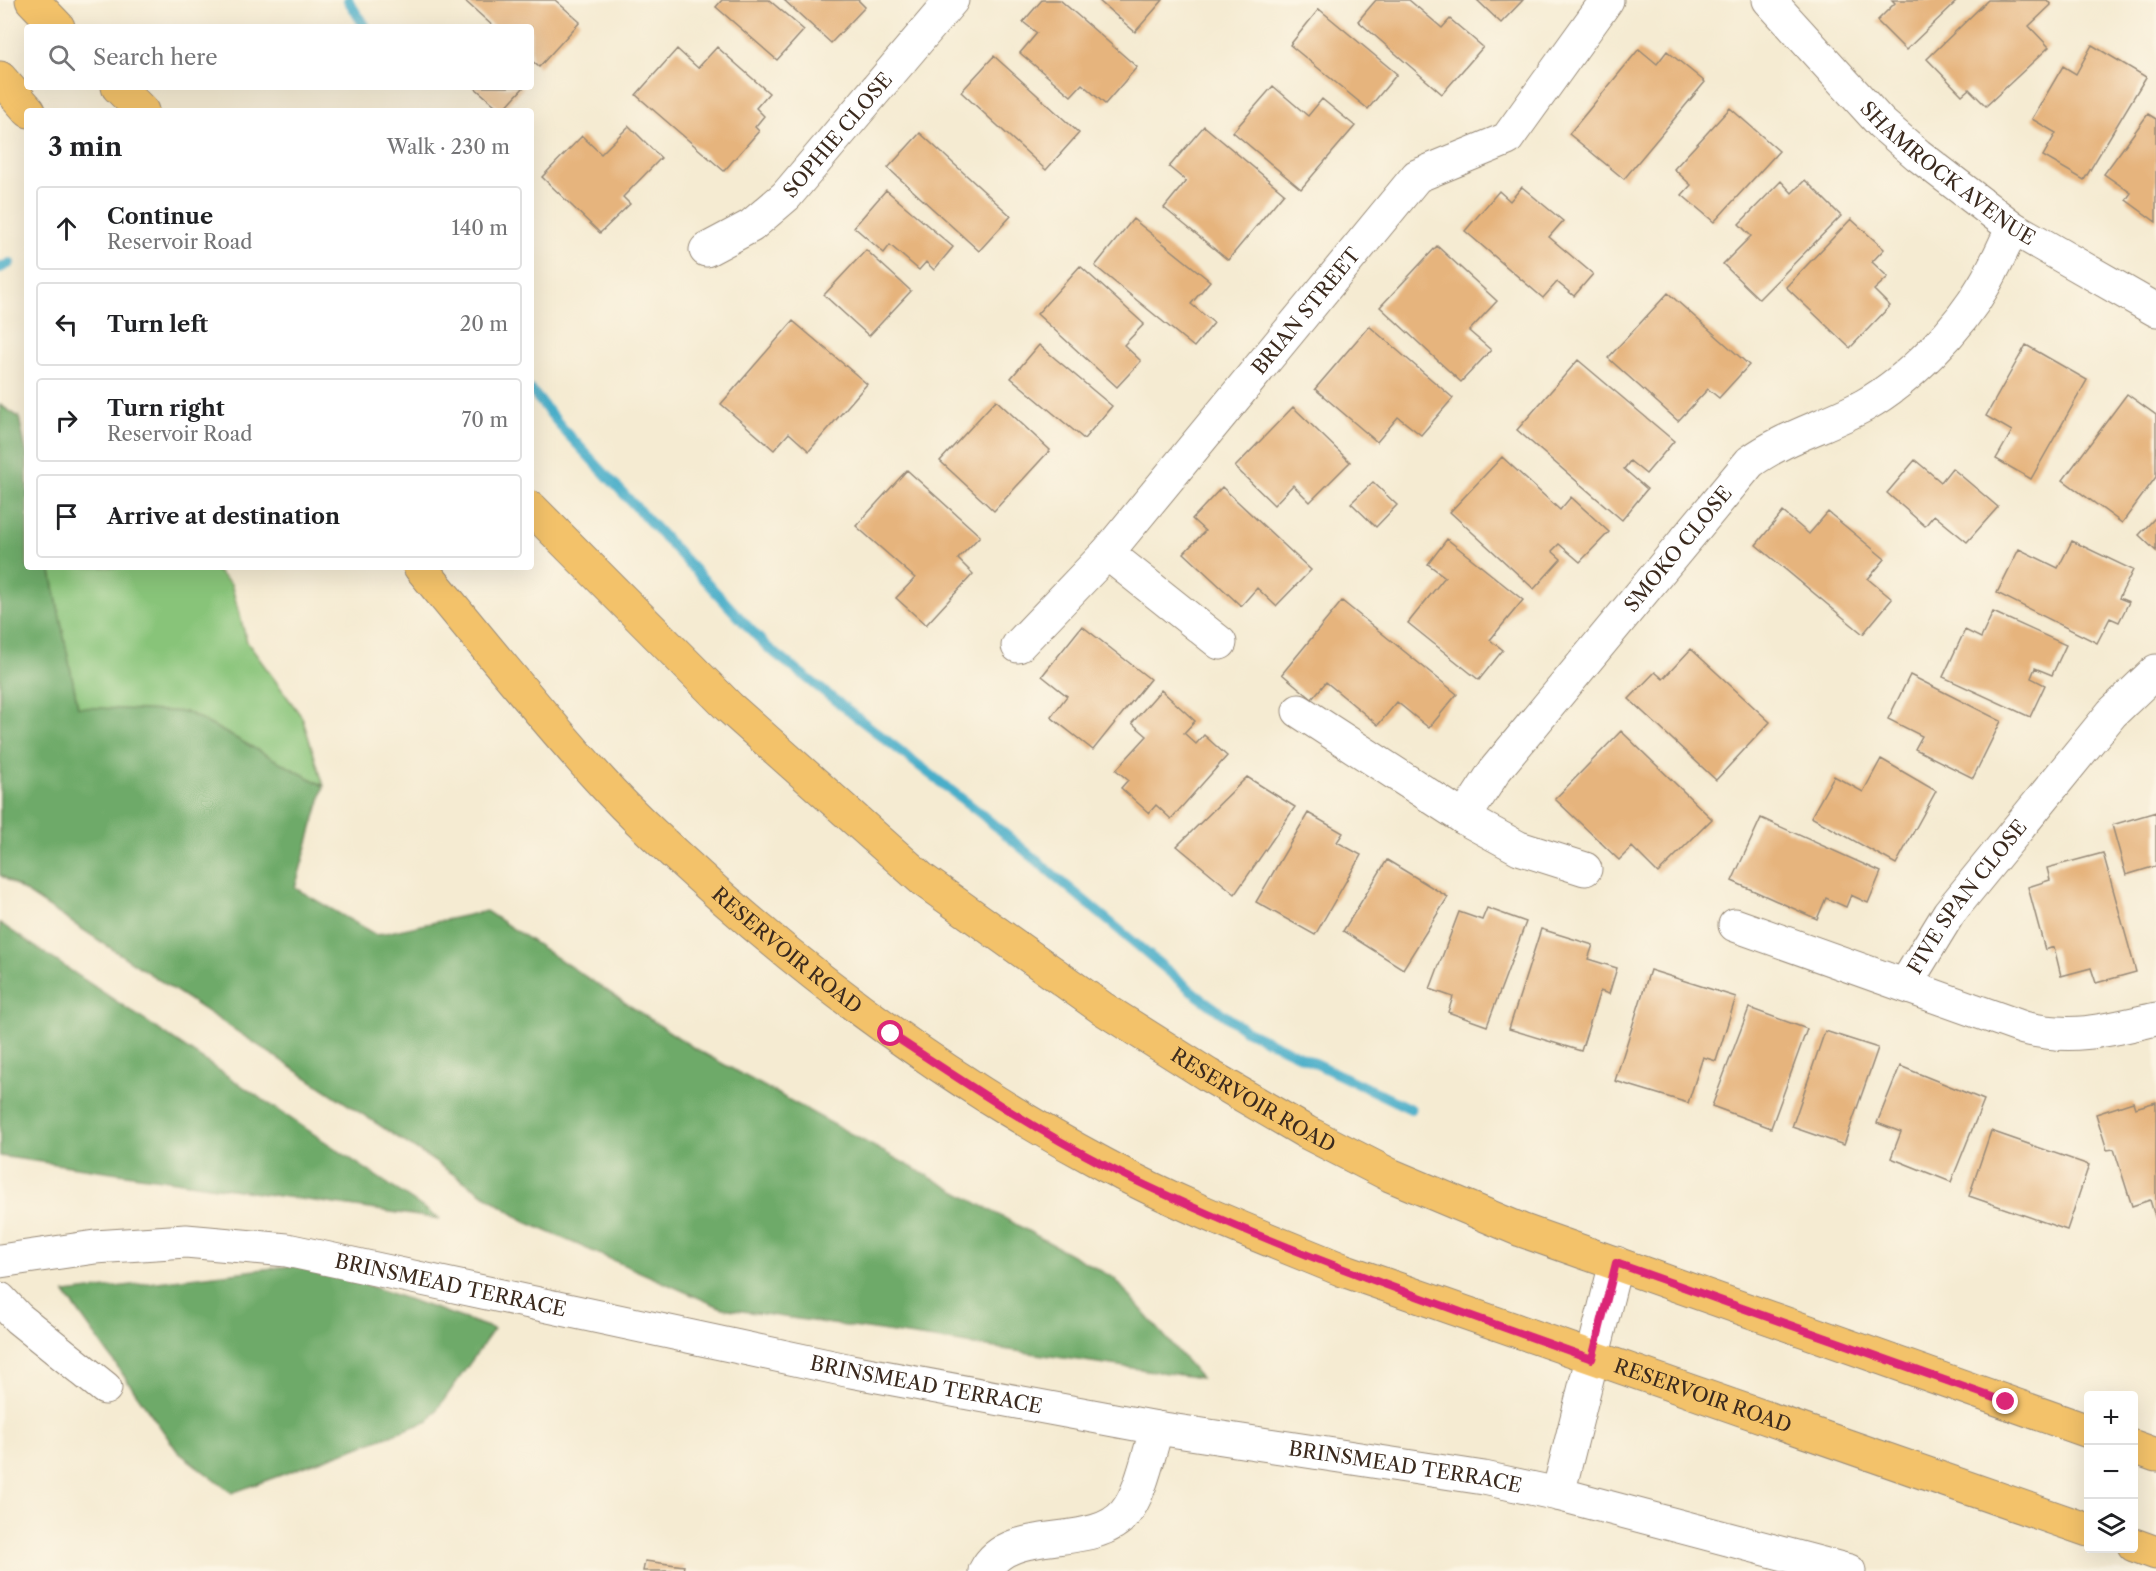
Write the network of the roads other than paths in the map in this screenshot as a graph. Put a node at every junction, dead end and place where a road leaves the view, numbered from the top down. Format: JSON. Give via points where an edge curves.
{"nodes":[{"id":1,"x":32,"y":0,"type":"edge"},
{"id":2,"x":952,"y":0,"type":"edge"},
{"id":3,"x":1607,"y":0,"type":"edge"},
{"id":4,"x":1769,"y":0,"type":"edge"},
{"id":5,"x":55,"y":24,"type":"edge"},
{"id":6,"x":0,"y":78,"type":"edge"},
{"id":7,"x":121,"y":90,"type":"edge"},
{"id":8,"x":26,"y":108,"type":"edge"},
{"id":9,"x":139,"y":108,"type":"edge"},
{"id":10,"x":2013,"y":228,"type":"junction"},
{"id":11,"x":705,"y":250,"type":"dead end"},
{"id":12,"x":2156,"y":310,"type":"edge"},
{"id":13,"x":534,"y":511,"type":"edge"},
{"id":14,"x":1107,"y":553,"type":"junction"},
{"id":15,"x":423,"y":570,"type":"edge"},
{"id":16,"x":1220,"y":643,"type":"dead end"},
{"id":17,"x":1018,"y":646,"type":"dead end"},
{"id":18,"x":2156,"y":671,"type":"edge"},
{"id":19,"x":1299,"y":711,"type":"dead end"},
{"id":20,"x":1464,"y":818,"type":"junction"},
{"id":21,"x":1585,"y":869,"type":"dead end"},
{"id":22,"x":1735,"y":925,"type":"dead end"},
{"id":23,"x":1905,"y":985,"type":"junction"},
{"id":24,"x":2156,"y":1018,"type":"edge"},
{"id":25,"x":0,"y":1261,"type":"edge"},
{"id":26,"x":1616,"y":1263,"type":"junction"},
{"id":27,"x":0,"y":1299,"type":"edge"},
{"id":28,"x":1592,"y":1359,"type":"junction"},
{"id":29,"x":105,"y":1388,"type":"dead end"},
{"id":30,"x":1157,"y":1428,"type":"junction"},
{"id":31,"x":2084,"y":1430,"type":"edge"},
{"id":32,"x":2138,"y":1449,"type":"edge"},
{"id":33,"x":2156,"y":1455,"type":"edge"},
{"id":34,"x":1558,"y":1494,"type":"junction"},
{"id":35,"x":2084,"y":1529,"type":"edge"},
{"id":36,"x":2138,"y":1547,"type":"edge"},
{"id":37,"x":2156,"y":1553,"type":"edge"},
{"id":38,"x":1743,"y":1557,"type":"edge"},
{"id":39,"x":985,"y":1571,"type":"edge"},
{"id":40,"x":1849,"y":1571,"type":"edge"}],
"edges":[{"from":1,"to":5,"type":"main road"},
{"from":2,"to":11,"type":"street","name":"SOPHIE CLOSE","via":[[786,196],[751,226]]},
{"from":3,"to":14,"type":"street","name":"BRIAN STREET","via":[[1507,138],[1417,176]]},
{"from":4,"to":10,"type":"street","name":"SHAMROCK AVENUE","via":[[1881,123]]},
{"from":6,"to":8,"type":"main road"},
{"from":7,"to":9,"type":"main road"},
{"from":10,"to":12,"type":"street","name":"SHAMROCK AVENUE"},
{"from":10,"to":20,"type":"street","name":"SMOKO CLOSE","via":[[1984,286],[1964,314],[1904,377],[1864,405],[1773,446],[1750,462],[1496,769]]},
{"from":13,"to":26,"type":"main road","name":"RESERVOIR ROAD","via":[[729,707],[923,880],[1102,1008],[1218,1081],[1390,1175],[1521,1230]]},
{"from":14,"to":16,"type":"street"},
{"from":14,"to":17,"type":"street","name":"BRIAN STREET"},
{"from":15,"to":28,"type":"main road","name":"RESERVOIR ROAD","via":[[600,781],[690,869],[781,949],[891,1034],[1001,1108],[1107,1166],[1211,1215],[1343,1270]]},
{"from":18,"to":23,"type":"street","name":"FIVE SPAN CLOSE","via":[[2112,713],[1949,913]]},
{"from":19,"to":20,"type":"street"},
{"from":20,"to":21,"type":"street","via":[[1520,848]]},
{"from":22,"to":23,"type":"street"},
{"from":23,"to":24,"type":"street","name":"FIVE SPAN CLOSE","via":[[2051,1035],[2100,1032]]},
{"from":25,"to":30,"type":"street","name":"BRINSMEAD TERRACE","via":[[95,1247],[186,1241],[287,1250],[762,1352]]},
{"from":26,"to":28,"type":"street"},
{"from":26,"to":31,"type":"main road","name":"RESERVOIR ROAD"},
{"from":27,"to":29,"type":"street"},
{"from":28,"to":34,"type":"street"},
{"from":28,"to":35,"type":"main road","name":"RESERVOIR ROAD"},
{"from":30,"to":34,"type":"street","name":"BRINSMEAD TERRACE","via":[[1484,1478]]},
{"from":30,"to":39,"type":"street","via":[[1124,1515],[1092,1531],[1003,1551]]},
{"from":32,"to":33,"type":"main road"},
{"from":34,"to":38,"type":"street","name":"BRINSMEAD TERRACE"},
{"from":36,"to":37,"type":"main road"},
{"from":38,"to":40,"type":"street","name":"BRINSMEAD TERRACE"}]}
